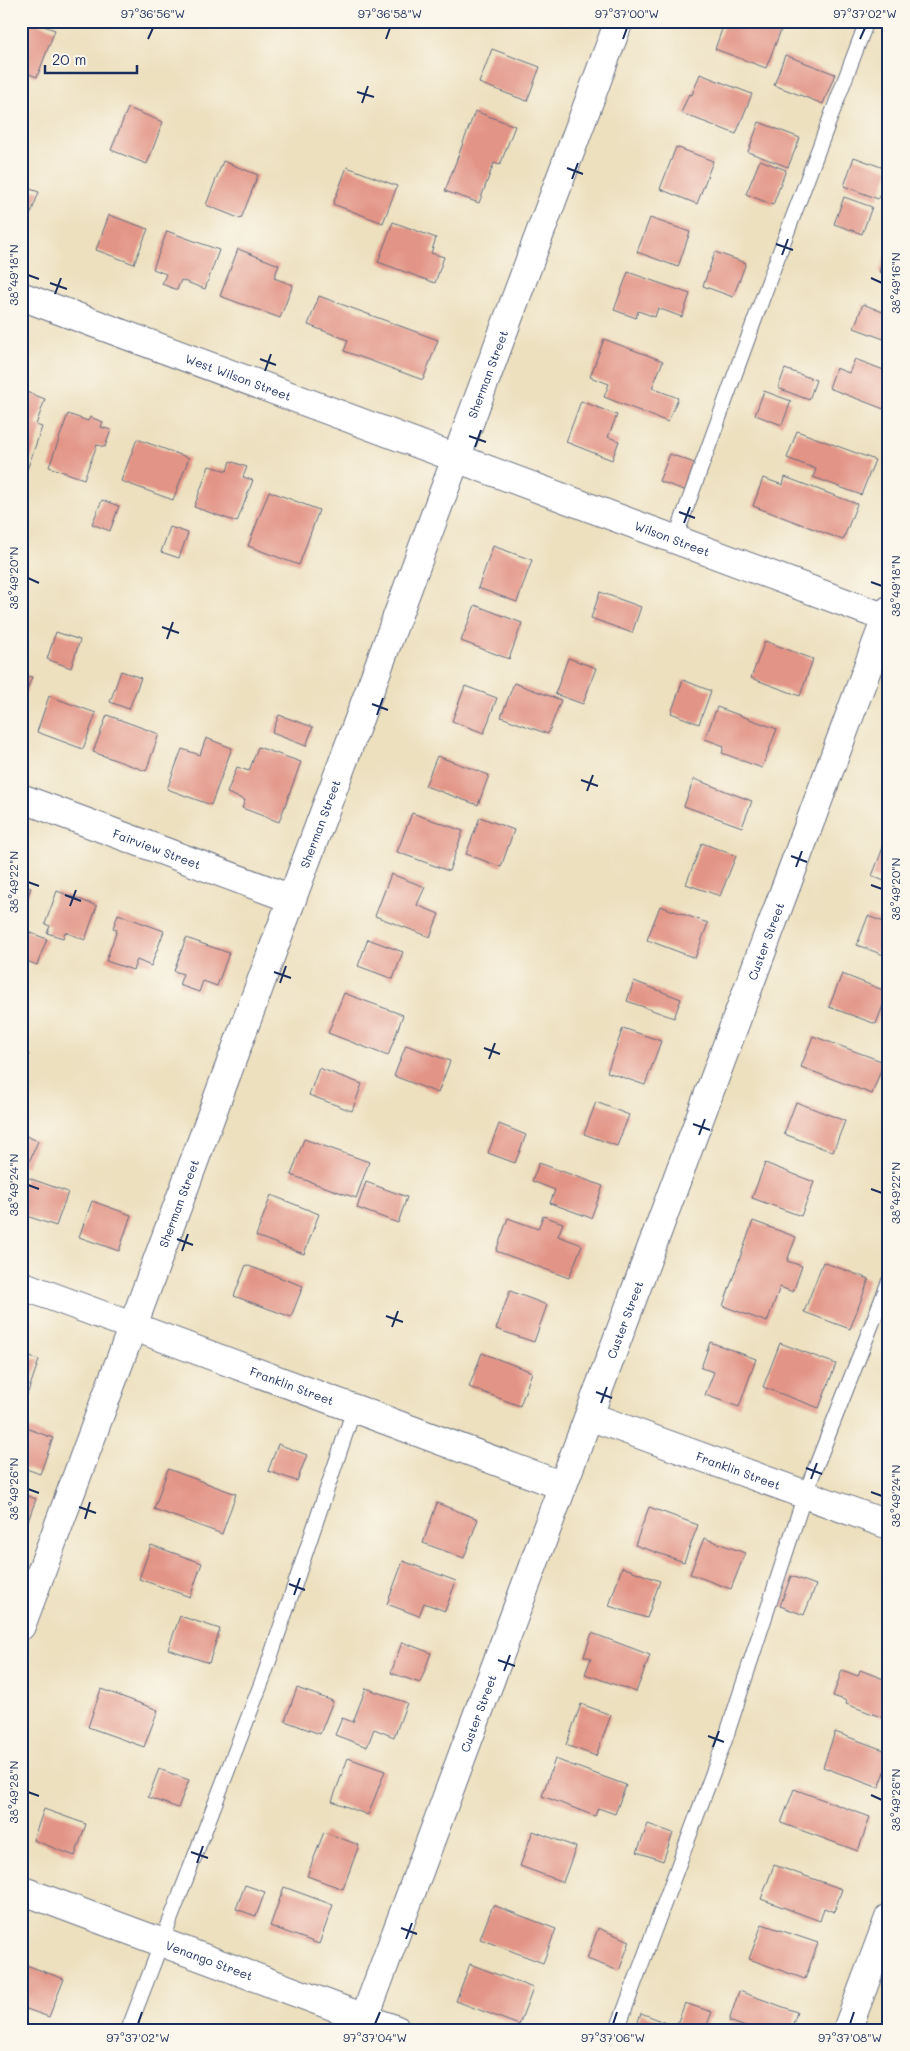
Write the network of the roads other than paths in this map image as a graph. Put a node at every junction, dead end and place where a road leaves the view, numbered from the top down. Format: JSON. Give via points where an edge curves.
{"nodes":[{"id":1,"x":619,"y":21,"type":"edge"},
{"id":2,"x":867,"y":21,"type":"edge"},
{"id":3,"x":21,"y":296,"type":"edge"},
{"id":4,"x":456,"y":458,"type":"junction"},
{"id":5,"x":675,"y":539,"type":"junction"},
{"id":6,"x":888,"y":615,"type":"edge"},
{"id":7,"x":21,"y":798,"type":"edge"},
{"id":8,"x":292,"y":898,"type":"junction"},
{"id":9,"x":889,"y":1281,"type":"edge"},
{"id":10,"x":21,"y":1285,"type":"edge"},
{"id":11,"x":133,"y":1326,"type":"junction"},
{"id":12,"x":354,"y":1409,"type":"junction"},
{"id":13,"x":588,"y":1416,"type":"junction"},
{"id":14,"x":562,"y":1486,"type":"junction"},
{"id":15,"x":805,"y":1494,"type":"junction"},
{"id":16,"x":889,"y":1525,"type":"edge"},
{"id":17,"x":21,"y":1626,"type":"edge"},
{"id":18,"x":21,"y":1890,"type":"edge"},
{"id":19,"x":889,"y":1918,"type":"edge"},
{"id":20,"x":161,"y":1942,"type":"junction"},
{"id":21,"x":362,"y":2024,"type":"edge"},
{"id":22,"x":128,"y":2030,"type":"edge"},
{"id":23,"x":397,"y":2030,"type":"edge"},
{"id":24,"x":617,"y":2030,"type":"edge"},
{"id":25,"x":847,"y":2030,"type":"edge"}],
"edges":[{"from":1,"to":4,"type":"street","name":"Sherman Street"},
{"from":2,"to":5,"type":"lane"},
{"from":3,"to":4,"type":"street","name":"West Wilson Street"},
{"from":4,"to":5,"type":"street","name":"Wilson Street"},
{"from":4,"to":8,"type":"street","name":"Sherman Street"},
{"from":5,"to":6,"type":"street","name":"Wilson Street"},
{"from":6,"to":13,"type":"street","name":"Custer Street"},
{"from":7,"to":8,"type":"street","name":"Fairview Street"},
{"from":8,"to":11,"type":"street","name":"Sherman Street"},
{"from":9,"to":15,"type":"lane"},
{"from":10,"to":11,"type":"street","name":"Franklin Street"},
{"from":11,"to":12,"type":"street","name":"Franklin Street"},
{"from":11,"to":17,"type":"street","name":"Sherman Street"},
{"from":12,"to":14,"type":"street","name":"Franklin Street"},
{"from":12,"to":20,"type":"lane","via":[[264,1676]]},
{"from":13,"to":14,"type":"street","name":"Custer Street"},
{"from":13,"to":15,"type":"street","name":"Franklin Street"},
{"from":14,"to":21,"type":"street","name":"Custer Street"},
{"from":15,"to":16,"type":"street","name":"Franklin Street"},
{"from":15,"to":24,"type":"lane","via":[[724,1740]]},
{"from":18,"to":20,"type":"street","name":"Venango Street"},
{"from":19,"to":25,"type":"street"},
{"from":20,"to":21,"type":"street","name":"Venango Street"},
{"from":20,"to":22,"type":"lane"},
{"from":21,"to":23,"type":"street","name":"Venango Street"}]}
